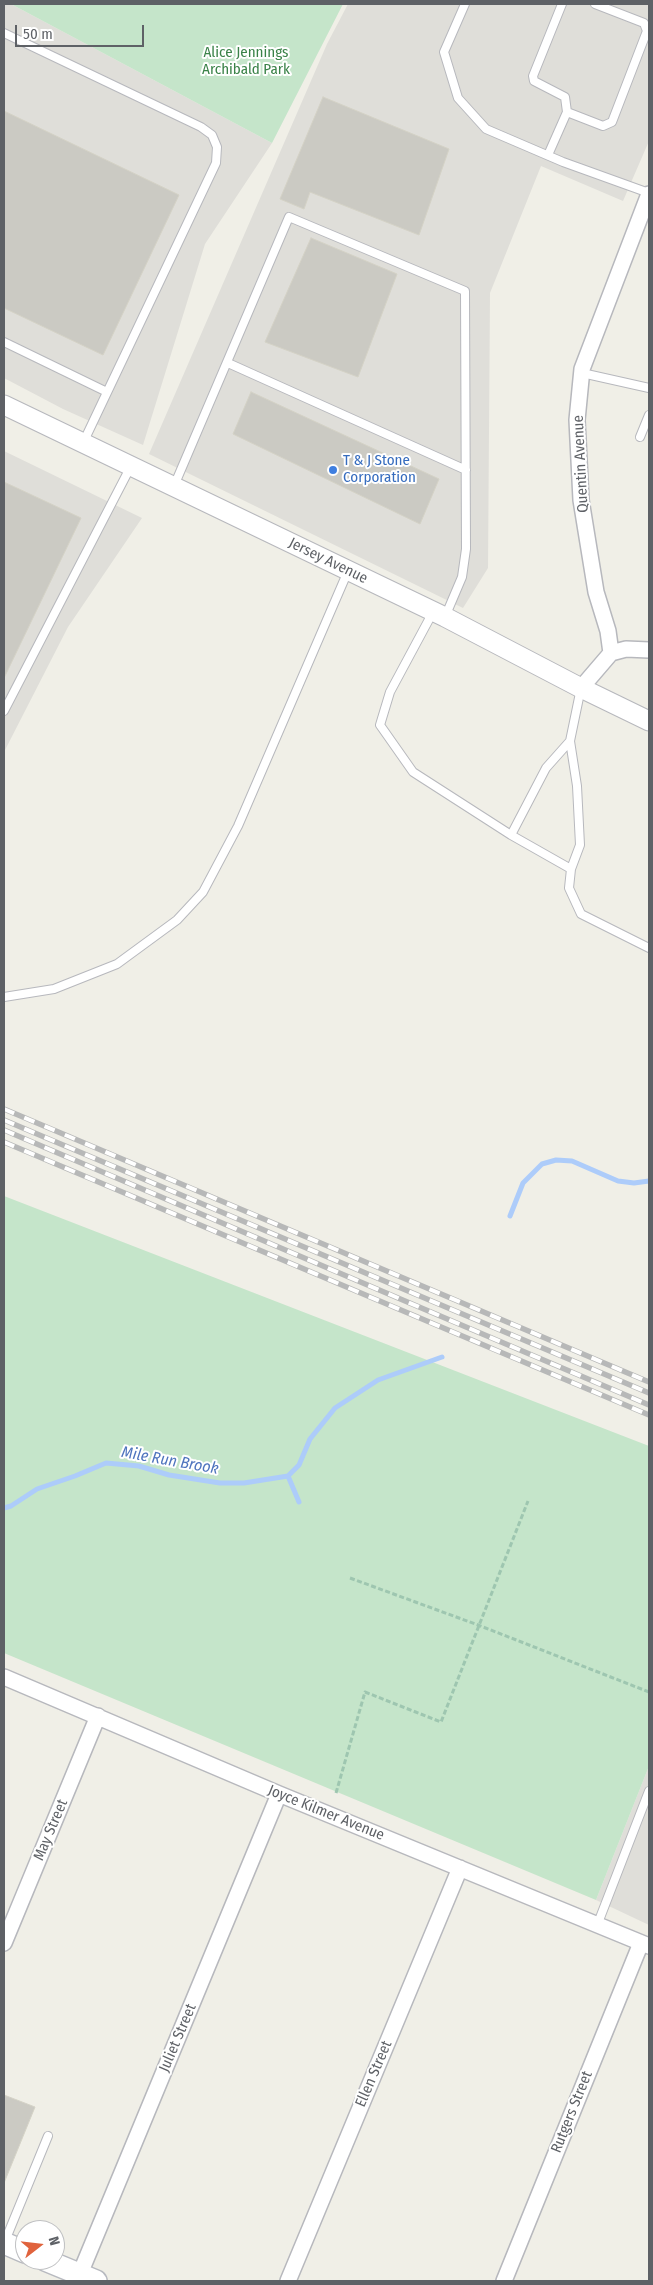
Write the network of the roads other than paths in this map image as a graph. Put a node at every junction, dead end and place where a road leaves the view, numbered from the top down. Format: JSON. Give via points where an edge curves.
{"nodes":[{"id":1,"x":465,"y":4,"type":"edge"},
{"id":2,"x":562,"y":4,"type":"edge"},
{"id":3,"x":595,"y":4,"type":"edge"},
{"id":4,"x":4,"y":33,"type":"edge"},
{"id":5,"x":567,"y":112,"type":"junction"},
{"id":6,"x":548,"y":155,"type":"junction"},
{"id":7,"x":649,"y":194,"type":"edge"},
{"id":8,"x":643,"y":229,"type":"edge"},
{"id":9,"x":4,"y":342,"type":"edge"},
{"id":10,"x":228,"y":363,"type":"junction"},
{"id":11,"x":582,"y":373,"type":"junction"},
{"id":12,"x":649,"y":388,"type":"edge"},
{"id":13,"x":107,"y":392,"type":"junction"},
{"id":14,"x":4,"y":405,"type":"edge"},
{"id":15,"x":649,"y":416,"type":"edge"},
{"id":16,"x":640,"y":438,"type":"dead end"},
{"id":17,"x":83,"y":443,"type":"junction"},
{"id":18,"x":131,"y":466,"type":"junction"},
{"id":19,"x":466,"y":470,"type":"junction"},
{"id":20,"x":174,"y":487,"type":"junction"},
{"id":21,"x":348,"y":571,"type":"junction"},
{"id":22,"x":439,"y":614,"type":"junction"},
{"id":23,"x":649,"y":650,"type":"edge"},
{"id":24,"x":611,"y":653,"type":"junction"},
{"id":25,"x":581,"y":688,"type":"junction"},
{"id":26,"x":4,"y":711,"type":"edge"},
{"id":27,"x":649,"y":721,"type":"edge"},
{"id":28,"x":570,"y":741,"type":"junction"},
{"id":29,"x":511,"y":836,"type":"junction"},
{"id":30,"x":571,"y":869,"type":"junction"},
{"id":31,"x":649,"y":948,"type":"edge"},
{"id":32,"x":4,"y":997,"type":"edge"},
{"id":33,"x":4,"y":1677,"type":"edge"},
{"id":34,"x":98,"y":1716,"type":"junction"},
{"id":35,"x":649,"y":1791,"type":"edge"},
{"id":36,"x":279,"y":1794,"type":"junction"},
{"id":37,"x":460,"y":1868,"type":"junction"},
{"id":38,"x":598,"y":1923,"type":"junction"},
{"id":39,"x":4,"y":1943,"type":"edge"},
{"id":40,"x":645,"y":1944,"type":"edge"},
{"id":41,"x":48,"y":2136,"type":"dead end"},
{"id":42,"x":4,"y":2243,"type":"edge"},
{"id":43,"x":65,"y":2270,"type":"edge"},
{"id":44,"x":84,"y":2279,"type":"edge"},
{"id":45,"x":288,"y":2281,"type":"edge"},
{"id":46,"x":504,"y":2281,"type":"edge"}],
"edges":[{"from":1,"to":6,"type":"lane","via":[[444,52],[458,98],[486,129]]},
{"from":2,"to":5,"type":"lane","via":[[533,76],[534,81],[565,97]]},
{"from":3,"to":5,"type":"lane","via":[[644,23],[647,31],[612,122],[603,126]]},
{"from":4,"to":13,"type":"lane","via":[[201,127],[212,135],[217,147],[216,163]]},
{"from":5,"to":6,"type":"lane"},
{"from":6,"to":7,"type":"lane"},
{"from":7,"to":8,"type":"street","name":"Quentin Avenue"},
{"from":8,"to":11,"type":"street","name":"Quentin Avenue","via":[[603,310]]},
{"from":9,"to":13,"type":"lane"},
{"from":10,"to":19,"type":"lane"},
{"from":10,"to":19,"type":"lane","via":[[289,217],[465,291]]},
{"from":10,"to":20,"type":"lane"},
{"from":11,"to":12,"type":"lane"},
{"from":11,"to":24,"type":"street","name":"Quentin Avenue","via":[[576,420],[581,500],[596,592]]},
{"from":13,"to":17,"type":"lane"},
{"from":14,"to":17,"type":"street","name":"Jersey Avenue"},
{"from":15,"to":16,"type":"lane"},
{"from":17,"to":18,"type":"street","name":"Jersey Avenue"},
{"from":18,"to":20,"type":"street","name":"Jersey Avenue"},
{"from":18,"to":26,"type":"lane"},
{"from":19,"to":22,"type":"lane","via":[[466,549],[462,578]]},
{"from":20,"to":21,"type":"street","name":"Jersey Avenue"},
{"from":21,"to":22,"type":"street","name":"Jersey Avenue"},
{"from":21,"to":32,"type":"lane","via":[[238,826],[203,892],[177,920],[117,964],[54,989]]},
{"from":22,"to":25,"type":"street","name":"Jersey Avenue"},
{"from":22,"to":29,"type":"lane","via":[[390,692],[380,726],[413,772]]},
{"from":23,"to":24,"type":"street","via":[[634,648]]},
{"from":24,"to":25,"type":"street"},
{"from":25,"to":27,"type":"street","name":"Jersey Avenue"},
{"from":25,"to":28,"type":"lane"},
{"from":28,"to":29,"type":"lane","via":[[546,768]]},
{"from":28,"to":30,"type":"lane","via":[[577,786],[580,845]]},
{"from":29,"to":30,"type":"lane"},
{"from":30,"to":31,"type":"lane","via":[[569,888],[581,914]]},
{"from":33,"to":34,"type":"street","name":"Joyce Kilmer Avenue"},
{"from":34,"to":36,"type":"street","name":"Joyce Kilmer Avenue"},
{"from":34,"to":39,"type":"street","name":"May Street"},
{"from":35,"to":38,"type":"lane"},
{"from":36,"to":37,"type":"street","name":"Joyce Kilmer Avenue"},
{"from":36,"to":44,"type":"street","name":"Juliet Street"},
{"from":37,"to":38,"type":"street","name":"Joyce Kilmer Avenue"},
{"from":37,"to":45,"type":"street","name":"Ellen Street"},
{"from":38,"to":40,"type":"street","name":"Joyce Kilmer Avenue"},
{"from":40,"to":46,"type":"street","name":"Rutgers Street"},
{"from":41,"to":42,"type":"lane"},
{"from":43,"to":44,"type":"main road"}]}
